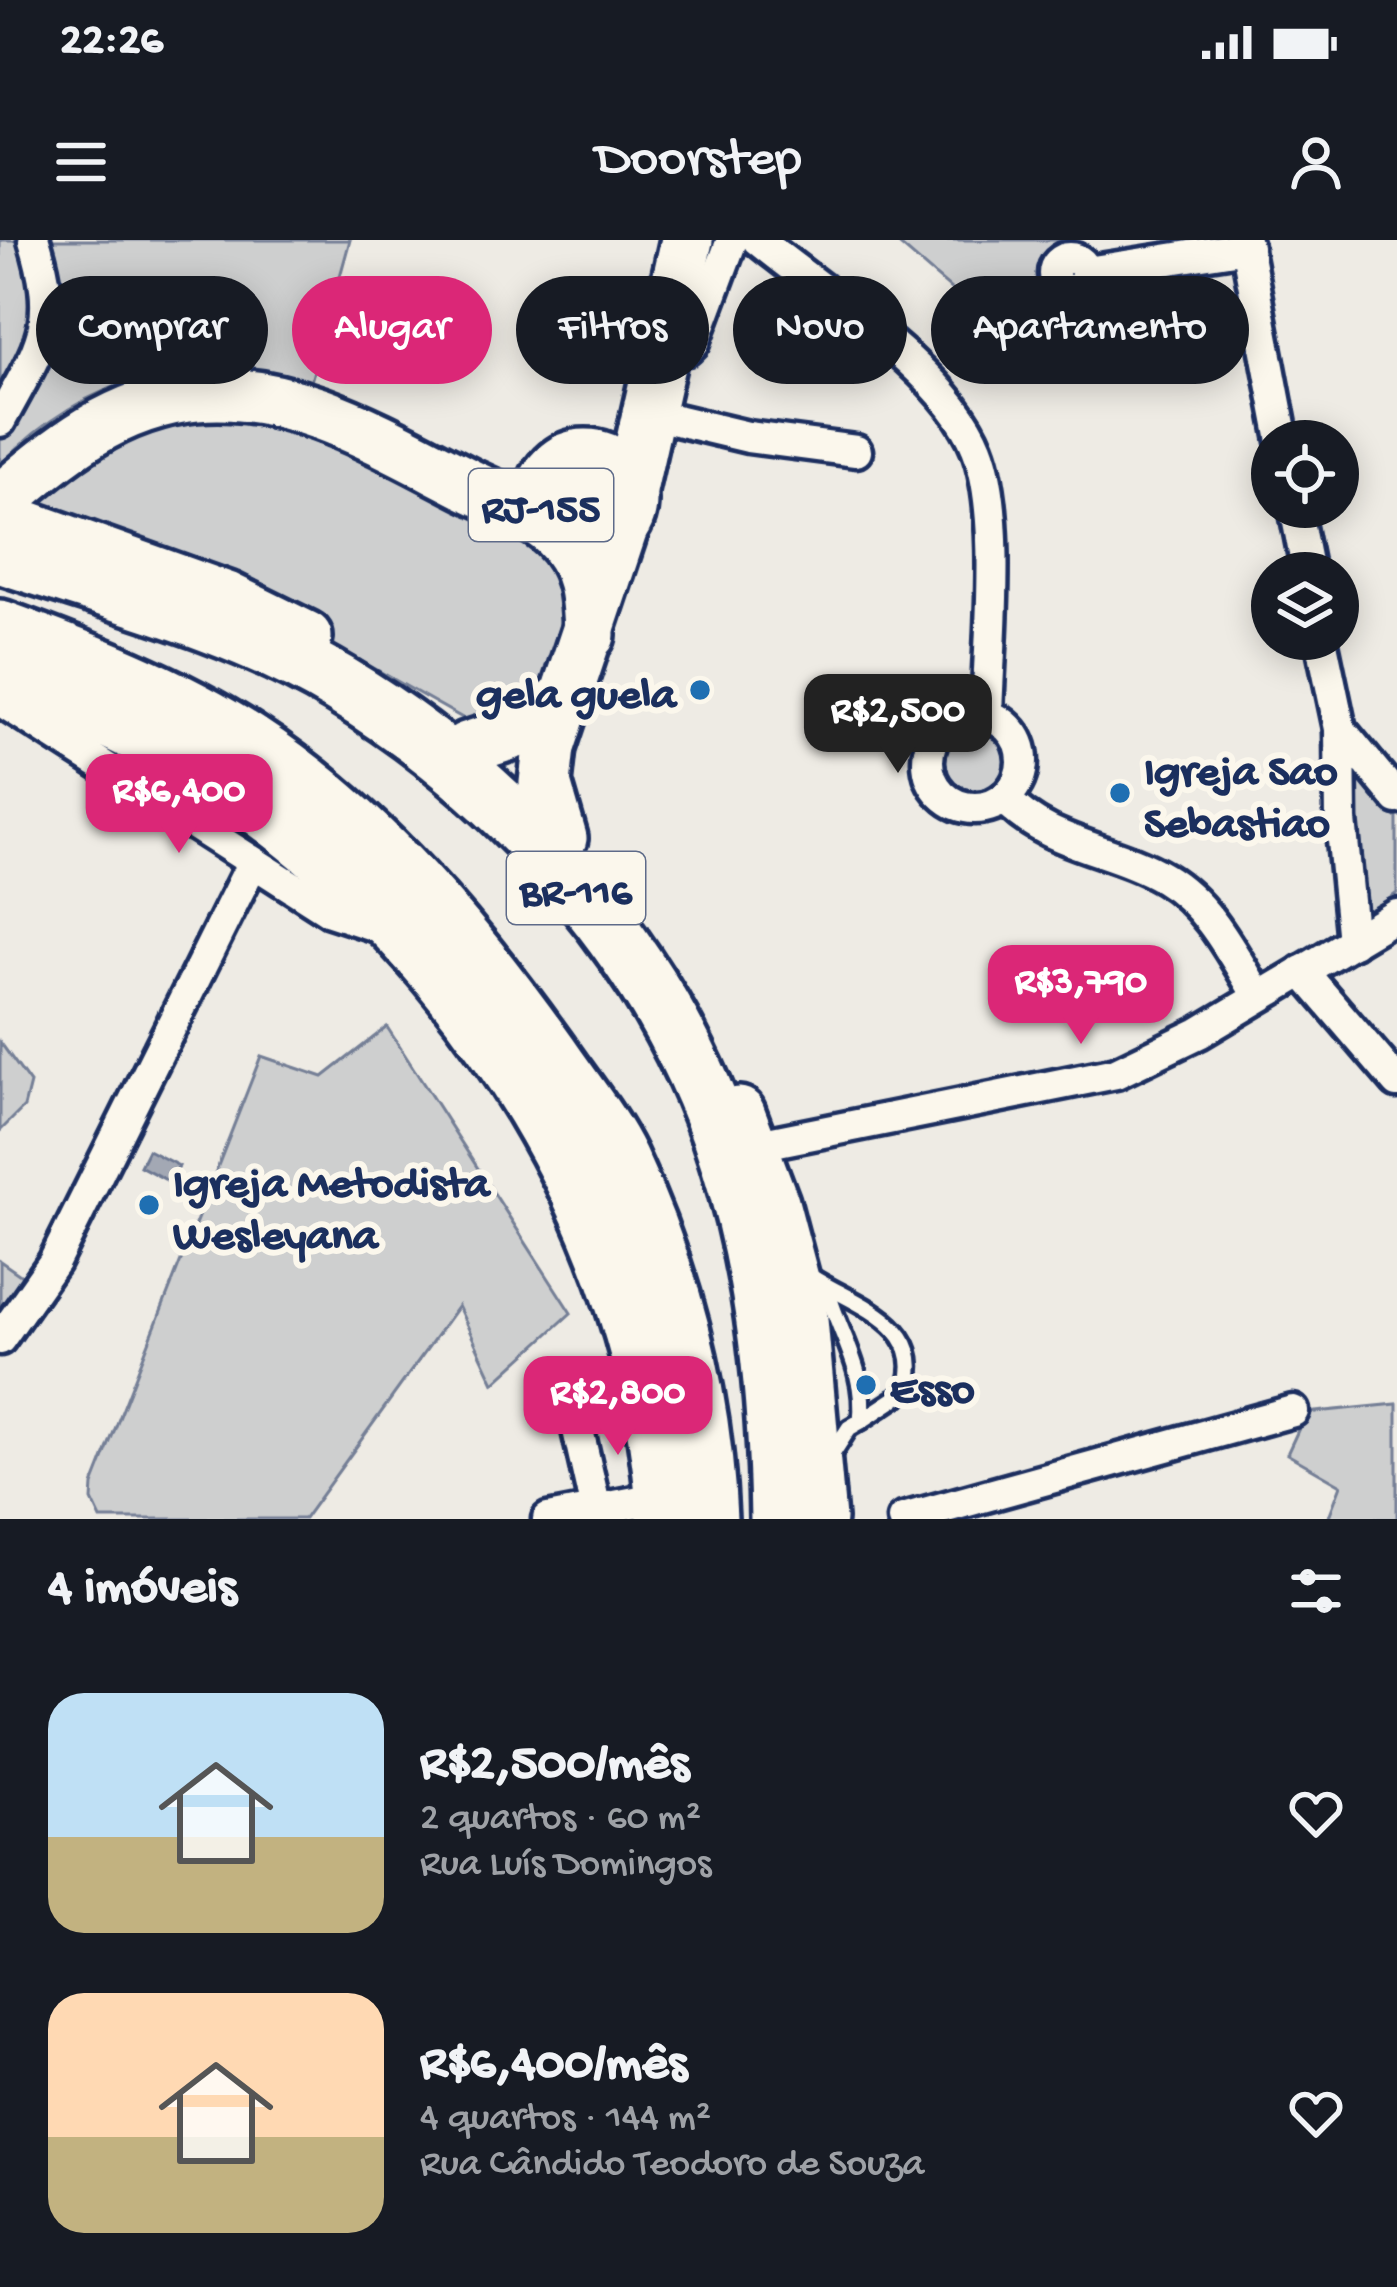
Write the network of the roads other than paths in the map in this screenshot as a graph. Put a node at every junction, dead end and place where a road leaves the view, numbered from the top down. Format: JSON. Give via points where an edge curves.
{"nodes":[{"id":1,"x":34,"y":240,"type":"edge"},
{"id":2,"x":687,"y":240,"type":"edge"},
{"id":3,"x":732,"y":240,"type":"edge"},
{"id":4,"x":758,"y":240,"type":"edge"},
{"id":5,"x":1246,"y":243,"type":"edge"},
{"id":6,"x":1087,"y":272,"type":"dead end"},
{"id":7,"x":679,"y":276,"type":"edge"},
{"id":8,"x":709,"y":302,"type":"edge"},
{"id":9,"x":652,"y":384,"type":"edge"},
{"id":10,"x":653,"y":384,"type":"edge"},
{"id":11,"x":659,"y":384,"type":"edge"},
{"id":12,"x":1279,"y":420,"type":"edge"},
{"id":13,"x":0,"y":421,"type":"edge"},
{"id":14,"x":856,"y":451,"type":"dead end"},
{"id":15,"x":410,"y":455,"type":"junction"},
{"id":16,"x":566,"y":464,"type":"junction"},
{"id":17,"x":0,"y":501,"type":"edge"},
{"id":18,"x":626,"y":509,"type":"junction"},
{"id":19,"x":0,"y":517,"type":"edge"},
{"id":20,"x":556,"y":533,"type":"junction"},
{"id":21,"x":0,"y":554,"type":"edge"},
{"id":22,"x":0,"y":629,"type":"edge"},
{"id":23,"x":589,"y":635,"type":"junction"},
{"id":24,"x":1325,"y":660,"type":"edge"},
{"id":25,"x":0,"y":676,"type":"edge"},
{"id":26,"x":565,"y":698,"type":"junction"},
{"id":27,"x":0,"y":700,"type":"edge"},
{"id":28,"x":988,"y":715,"type":"junction"},
{"id":29,"x":1340,"y":729,"type":"junction"},
{"id":30,"x":466,"y":748,"type":"junction"},
{"id":31,"x":1004,"y":798,"type":"junction"},
{"id":32,"x":1397,"y":798,"type":"edge"},
{"id":33,"x":561,"y":838,"type":"junction"},
{"id":34,"x":252,"y":864,"type":"junction"},
{"id":35,"x":1397,"y":915,"type":"edge"},
{"id":36,"x":395,"y":930,"type":"junction"},
{"id":37,"x":1353,"y":941,"type":"junction"},
{"id":38,"x":1302,"y":971,"type":"junction"},
{"id":39,"x":1258,"y":996,"type":"junction"},
{"id":40,"x":1397,"y":1082,"type":"edge"},
{"id":41,"x":753,"y":1146,"type":"junction"},
{"id":42,"x":808,"y":1272,"type":"junction"},
{"id":43,"x":0,"y":1339,"type":"edge"},
{"id":44,"x":1293,"y":1411,"type":"dead end"},
{"id":45,"x":576,"y":1420,"type":"dead end"},
{"id":46,"x":861,"y":1421,"type":"junction"},
{"id":47,"x":596,"y":1510,"type":"junction"},
{"id":48,"x":806,"y":1511,"type":"edge"},
{"id":49,"x":677,"y":1512,"type":"edge"},
{"id":50,"x":548,"y":1519,"type":"edge"},
{"id":51,"x":903,"y":1519,"type":"edge"}],
"edges":[{"from":1,"to":13,"type":"street","via":[[48,326]]},
{"from":2,"to":7,"type":"main road","number":"RJ-155"},
{"from":3,"to":8,"type":"street"},
{"from":4,"to":28,"type":"street","via":[[907,362],[966,427],[984,468],[989,530]]},
{"from":5,"to":6,"type":"street"},
{"from":5,"to":12,"type":"street"},
{"from":9,"to":16,"type":"main road","number":"RJ-155","via":[[624,424]]},
{"from":10,"to":18,"type":"main road","number":"RJ-155"},
{"from":11,"to":14,"type":"street","via":[[748,436]]},
{"from":15,"to":16,"type":"main road","via":[[510,480],[537,479]]},
{"from":15,"to":17,"type":"main road","via":[[300,406],[198,394],[134,407],[60,451]]},
{"from":15,"to":20,"type":"main road"},
{"from":16,"to":18,"type":"main road","number":"RJ-155","via":[[614,464]]},
{"from":16,"to":20,"type":"main road","number":"RJ-155","via":[[541,502]]},
{"from":18,"to":20,"type":"main road","number":"RJ-155","via":[[587,546]]},
{"from":18,"to":23,"type":"main road","number":"RJ-155"},
{"from":19,"to":30,"type":"main road","via":[[248,608],[331,650]]},
{"from":20,"to":23,"type":"main road","number":"RJ-155","via":[[586,584]]},
{"from":21,"to":48,"type":"highway","number":"BR-116","via":[[205,622],[336,682],[459,770],[571,881],[701,1084],[763,1294],[773,1378]]},
{"from":22,"to":49,"type":"highway","number":"BR-116","via":[[175,701],[249,743],[393,861],[496,982],[617,1157],[679,1321],[696,1393]]},
{"from":23,"to":26,"type":"main road","number":"RJ-155"},
{"from":24,"to":29,"type":"street"},
{"from":25,"to":36,"type":"main road","via":[[142,738],[237,795]]},
{"from":26,"to":30,"type":"main road","via":[[520,733]]},
{"from":26,"to":33,"type":"main road","number":"RJ-155","via":[[545,783]]},
{"from":27,"to":34,"type":"street"},
{"from":28,"to":31,"type":"street","via":[[1012,731],[1023,759]]},
{"from":28,"to":31,"type":"street","via":[[963,715],[941,728],[928,764],[937,787],[956,803],[981,807]]},
{"from":29,"to":32,"type":"street"},
{"from":29,"to":37,"type":"street"},
{"from":30,"to":33,"type":"main road"},
{"from":31,"to":39,"type":"street","via":[[1041,828],[1180,890],[1205,913]]},
{"from":33,"to":41,"type":"main road","via":[[656,958],[716,1060]]},
{"from":34,"to":36,"type":"street","via":[[330,911]]},
{"from":34,"to":43,"type":"street","via":[[54,1262]]},
{"from":35,"to":37,"type":"street"},
{"from":36,"to":49,"type":"main road","via":[[476,1026],[551,1142],[603,1252]]},
{"from":37,"to":38,"type":"street"},
{"from":38,"to":39,"type":"street"},
{"from":38,"to":40,"type":"street"},
{"from":39,"to":41,"type":"street","via":[[1115,1073]]},
{"from":41,"to":42,"type":"main road"},
{"from":42,"to":46,"type":"lane","via":[[856,1360]]},
{"from":42,"to":46,"type":"lane","via":[[883,1317],[907,1353],[905,1392]]},
{"from":42,"to":48,"type":"main road","via":[[801,1309]]},
{"from":44,"to":51,"type":"street"},
{"from":45,"to":47,"type":"street"},
{"from":46,"to":48,"type":"lane","via":[[831,1457]]},
{"from":47,"to":49,"type":"street"},
{"from":47,"to":50,"type":"street"}]}
